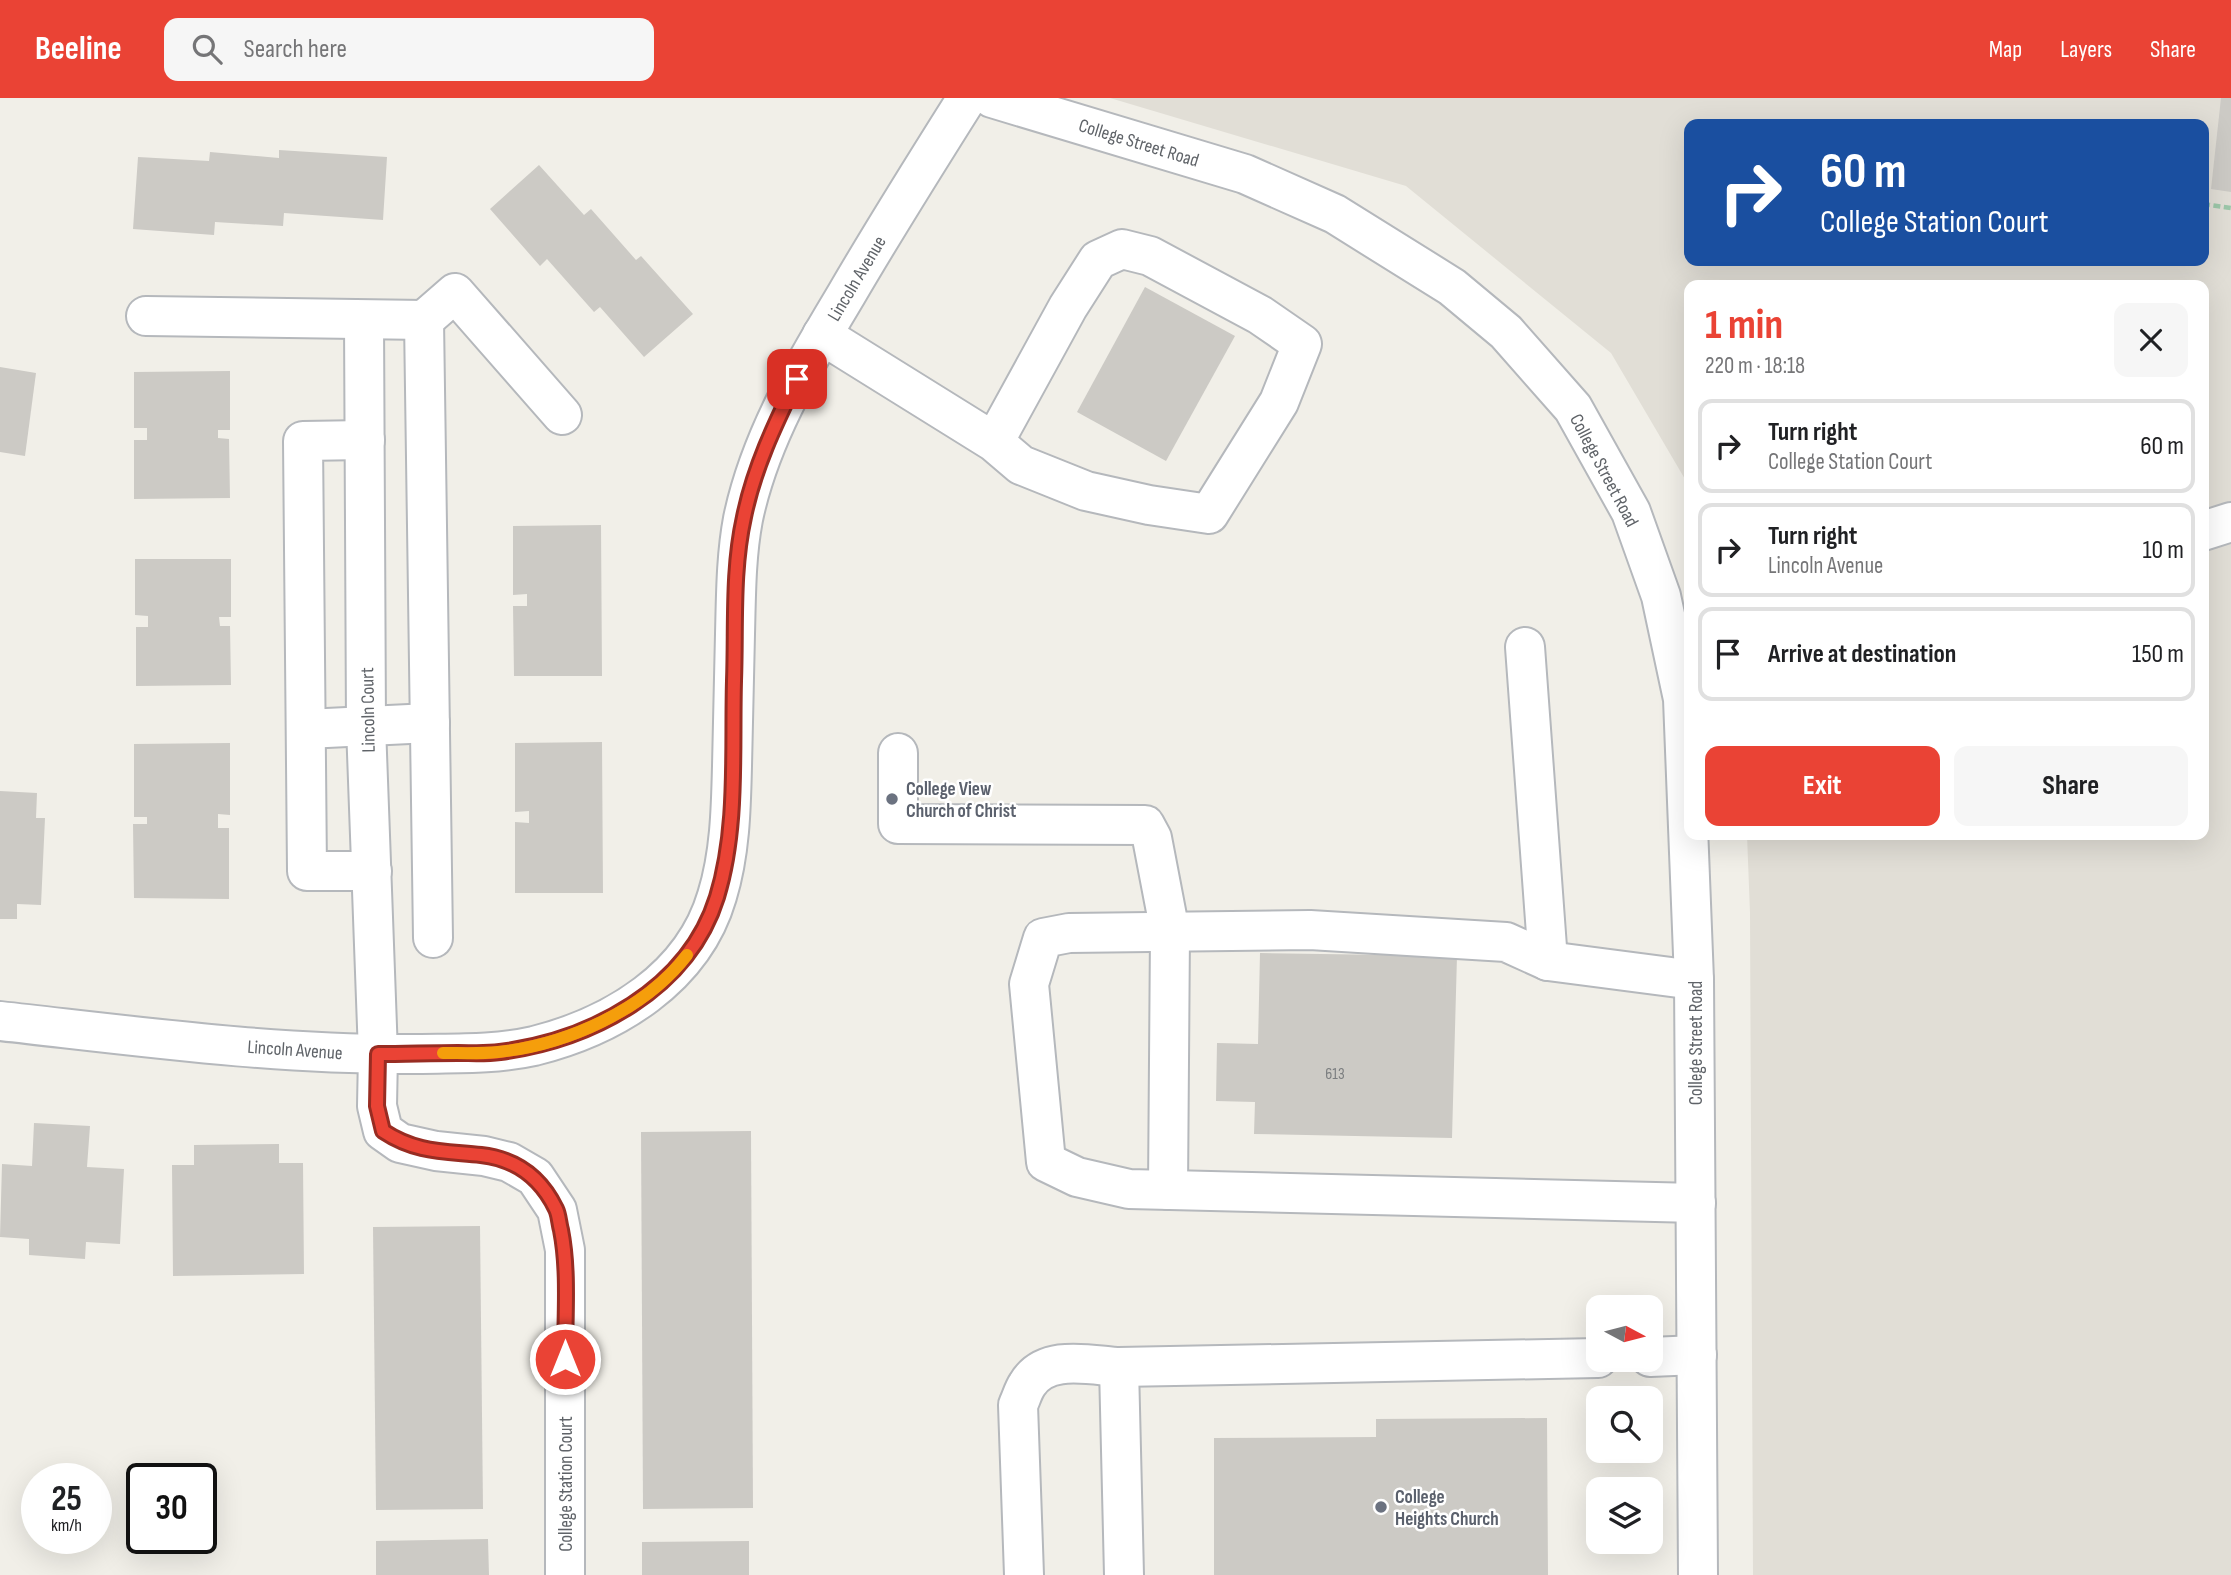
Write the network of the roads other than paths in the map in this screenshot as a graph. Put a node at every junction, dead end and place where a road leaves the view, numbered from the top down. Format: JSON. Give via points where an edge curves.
{"nodes":[{"id":1,"x":967,"y":98,"type":"edge"},
{"id":2,"x":992,"y":98,"type":"edge"},
{"id":3,"x":146,"y":316,"type":"dead end"},
{"id":4,"x":364,"y":320,"type":"junction"},
{"id":5,"x":424,"y":320,"type":"junction"},
{"id":6,"x":822,"y":335,"type":"junction"},
{"id":7,"x":562,"y":415,"type":"dead end"},
{"id":8,"x":365,"y":440,"type":"junction"},
{"id":9,"x":994,"y":442,"type":"junction"},
{"id":10,"x":2231,"y":522,"type":"edge"},
{"id":11,"x":2209,"y":529,"type":"edge"},
{"id":12,"x":1525,"y":647,"type":"dead end"},
{"id":13,"x":1684,"y":722,"type":"edge"},
{"id":14,"x":430,"y":723,"type":"junction"},
{"id":15,"x":366,"y":726,"type":"junction"},
{"id":16,"x":306,"y":729,"type":"junction"},
{"id":17,"x":898,"y":753,"type":"dead end"},
{"id":18,"x":1689,"y":840,"type":"edge"},
{"id":19,"x":372,"y":871,"type":"junction"},
{"id":20,"x":1170,"y":932,"type":"junction"},
{"id":21,"x":433,"y":938,"type":"dead end"},
{"id":22,"x":1548,"y":961,"type":"junction"},
{"id":23,"x":1695,"y":980,"type":"junction"},
{"id":24,"x":0,"y":1021,"type":"edge"},
{"id":25,"x":378,"y":1054,"type":"junction"},
{"id":26,"x":1168,"y":1190,"type":"junction"},
{"id":27,"x":1696,"y":1203,"type":"junction"},
{"id":28,"x":1697,"y":1355,"type":"junction"},
{"id":29,"x":1663,"y":1356,"type":"edge"},
{"id":30,"x":1586,"y":1358,"type":"edge"},
{"id":31,"x":1119,"y":1367,"type":"junction"},
{"id":32,"x":565,"y":1575,"type":"edge"},
{"id":33,"x":1024,"y":1575,"type":"edge"},
{"id":34,"x":1124,"y":1575,"type":"edge"},
{"id":35,"x":1698,"y":1575,"type":"edge"}],
"edges":[{"from":1,"to":6,"type":"street","name":"Lincoln Avenue"},
{"from":2,"to":13,"type":"street","name":"College Street Road","via":[[1245,174],[1335,214],[1452,287],[1506,332],[1573,408],[1631,512],[1661,596]]},
{"from":3,"to":4,"type":"street"},
{"from":4,"to":5,"type":"street"},
{"from":4,"to":8,"type":"street","name":"Lincoln Court"},
{"from":5,"to":7,"type":"street","via":[[455,293]]},
{"from":5,"to":14,"type":"street"},
{"from":6,"to":9,"type":"street"},
{"from":6,"to":25,"type":"street","name":"Lincoln Avenue","via":[[774,425],[743,519],[737,566],[731,808],[717,898],[700,937],[675,970],[644,998],[572,1034],[498,1052]]},
{"from":8,"to":15,"type":"street","name":"Lincoln Court"},
{"from":8,"to":16,"type":"street","via":[[303,441]]},
{"from":9,"to":9,"type":"street","via":[[1098,260],[1122,249],[1150,257],[1260,315],[1303,344],[1279,402],[1209,514],[1086,491],[1021,465]]},
{"from":10,"to":11,"type":"street"},
{"from":12,"to":22,"type":"street"},
{"from":14,"to":15,"type":"street"},
{"from":14,"to":21,"type":"street"},
{"from":15,"to":16,"type":"street"},
{"from":15,"to":19,"type":"street","name":"Lincoln Court"},
{"from":16,"to":19,"type":"street","via":[[307,871]]},
{"from":17,"to":20,"type":"street","via":[[898,824],[1145,825],[1152,838]]},
{"from":18,"to":23,"type":"street","name":"College Street Road"},
{"from":19,"to":25,"type":"street","name":"Lincoln Court"},
{"from":20,"to":22,"type":"street","via":[[1310,930],[1506,942]]},
{"from":20,"to":26,"type":"street"},
{"from":20,"to":26,"type":"street","via":[[1069,933],[1044,938],[1028,984],[1046,1162],[1077,1177],[1129,1189]]},
{"from":22,"to":23,"type":"street"},
{"from":23,"to":27,"type":"street","name":"College Street Road"},
{"from":24,"to":25,"type":"street","name":"Lincoln Avenue","via":[[289,1051]]},
{"from":25,"to":32,"type":"street","name":"College Station Court","via":[[377,1106],[383,1131],[401,1143],[436,1152],[509,1162],[535,1177],[557,1210],[565,1250]]},
{"from":26,"to":27,"type":"street"},
{"from":27,"to":28,"type":"street","name":"College Street Road"},
{"from":28,"to":29,"type":"street"},
{"from":28,"to":35,"type":"street","name":"College Street Road"},
{"from":30,"to":31,"type":"street"},
{"from":31,"to":33,"type":"street","via":[[1059,1363],[1039,1371],[1027,1384],[1018,1405]]},
{"from":31,"to":34,"type":"street"}]}
